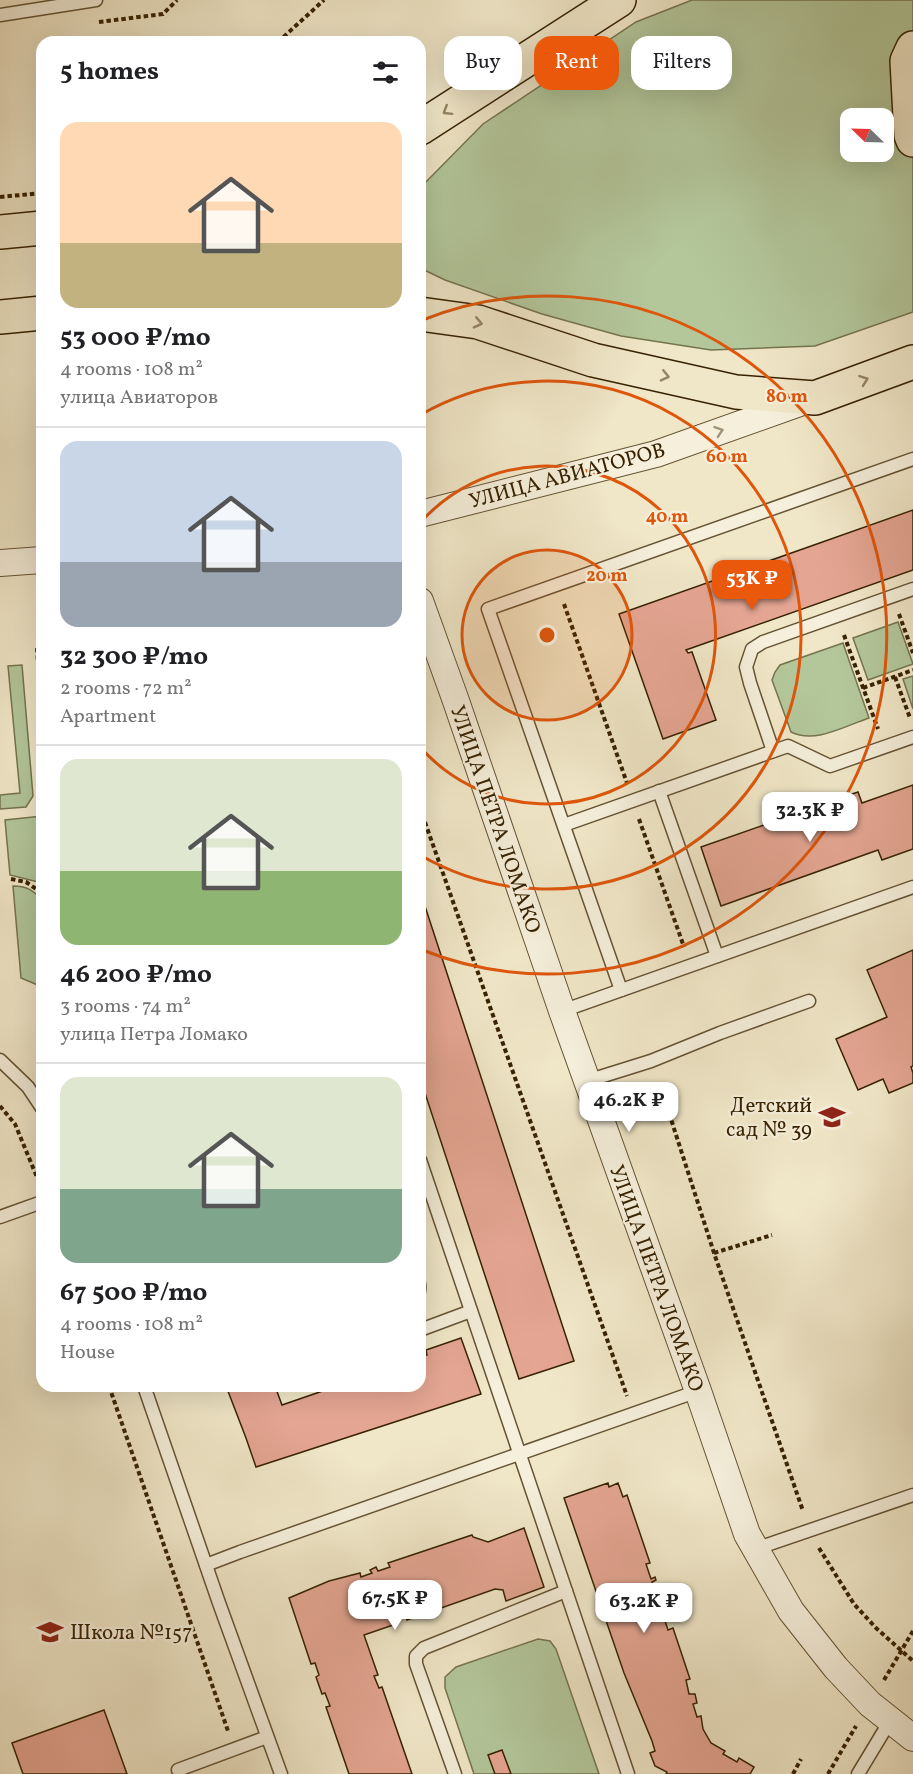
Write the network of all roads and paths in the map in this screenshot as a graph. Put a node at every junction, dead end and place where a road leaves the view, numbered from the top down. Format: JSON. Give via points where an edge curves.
{"nodes":[{"id":1,"x":96,"y":0,"type":"edge"},
{"id":2,"x":324,"y":0,"type":"edge"},
{"id":3,"x":619,"y":0,"type":"edge"},
{"id":4,"x":0,"y":15,"type":"edge"},
{"id":5,"x":285,"y":36,"type":"edge"},
{"id":6,"x":913,"y":48,"type":"edge"},
{"id":7,"x":426,"y":124,"type":"edge"},
{"id":8,"x":913,"y":140,"type":"edge"},
{"id":9,"x":36,"y":194,"type":"edge"},
{"id":10,"x":0,"y":197,"type":"edge"},
{"id":11,"x":36,"y":229,"type":"edge"},
{"id":12,"x":0,"y":232,"type":"edge"},
{"id":13,"x":36,"y":314,"type":"edge"},
{"id":14,"x":426,"y":315,"type":"edge"},
{"id":15,"x":0,"y":317,"type":"edge"},
{"id":16,"x":913,"y":362,"type":"edge"},
{"id":17,"x":815,"y":398,"type":"junction"},
{"id":18,"x":913,"y":459,"type":"edge"},
{"id":19,"x":426,"y":512,"type":"edge"},
{"id":20,"x":36,"y":560,"type":"edge"},
{"id":21,"x":0,"y":563,"type":"edge"},
{"id":22,"x":557,"y":584,"type":"junction"},
{"id":23,"x":913,"y":589,"type":"edge"},
{"id":24,"x":893,"y":596,"type":"junction"},
{"id":25,"x":838,"y":615,"type":"junction"},
{"id":26,"x":426,"y":618,"type":"edge"},
{"id":27,"x":913,"y":653,"type":"edge"},
{"id":28,"x":913,"y":670,"type":"edge"},
{"id":29,"x":895,"y":677,"type":"junction"},
{"id":30,"x":863,"y":688,"type":"junction"},
{"id":31,"x":913,"y":727,"type":"edge"},
{"id":32,"x":913,"y":737,"type":"edge"},
{"id":33,"x":884,"y":747,"type":"junction"},
{"id":34,"x":773,"y":751,"type":"junction"},
{"id":35,"x":659,"y":791,"type":"junction"},
{"id":36,"x":633,"y":800,"type":"junction"},
{"id":37,"x":426,"y":825,"type":"edge"},
{"id":38,"x":564,"y":825,"type":"junction"},
{"id":39,"x":11,"y":879,"type":"dead end"},
{"id":40,"x":913,"y":887,"type":"edge"},
{"id":41,"x":36,"y":889,"type":"edge"},
{"id":42,"x":717,"y":956,"type":"junction"},
{"id":43,"x":691,"y":965,"type":"junction"},
{"id":44,"x":621,"y":990,"type":"junction"},
{"id":45,"x":808,"y":1001,"type":"dead end"},
{"id":46,"x":561,"y":1011,"type":"junction"},
{"id":47,"x":0,"y":1060,"type":"edge"},
{"id":48,"x":588,"y":1081,"type":"junction"},
{"id":49,"x":660,"y":1085,"type":"dead end"},
{"id":50,"x":36,"y":1100,"type":"edge"},
{"id":51,"x":0,"y":1106,"type":"edge"},
{"id":52,"x":36,"y":1175,"type":"edge"},
{"id":53,"x":426,"y":1178,"type":"edge"},
{"id":54,"x":36,"y":1204,"type":"edge"},
{"id":55,"x":0,"y":1216,"type":"edge"},
{"id":56,"x":772,"y":1235,"type":"dead end"},
{"id":57,"x":714,"y":1253,"type":"junction"},
{"id":58,"x":471,"y":1311,"type":"junction"},
{"id":59,"x":426,"y":1328,"type":"edge"},
{"id":60,"x":698,"y":1391,"type":"junction"},
{"id":61,"x":111,"y":1392,"type":"edge"},
{"id":62,"x":146,"y":1392,"type":"edge"},
{"id":63,"x":633,"y":1414,"type":"junction"},
{"id":64,"x":520,"y":1453,"type":"junction"},
{"id":65,"x":913,"y":1495,"type":"edge"},
{"id":66,"x":811,"y":1530,"type":"junction"},
{"id":67,"x":755,"y":1549,"type":"junction"},
{"id":68,"x":206,"y":1565,"type":"junction"},
{"id":69,"x":566,"y":1591,"type":"junction"},
{"id":70,"x":913,"y":1631,"type":"edge"},
{"id":71,"x":901,"y":1651,"type":"junction"},
{"id":72,"x":913,"y":1661,"type":"edge"},
{"id":73,"x":884,"y":1681,"type":"dead end"},
{"id":74,"x":890,"y":1721,"type":"junction"},
{"id":75,"x":857,"y":1724,"type":"dead end"},
{"id":76,"x":267,"y":1737,"type":"junction"},
{"id":77,"x":913,"y":1738,"type":"edge"},
{"id":78,"x":234,"y":1750,"type":"junction"},
{"id":79,"x":801,"y":1759,"type":"dead end"},
{"id":80,"x":178,"y":1770,"type":"dead end"},
{"id":81,"x":281,"y":1774,"type":"edge"},
{"id":82,"x":455,"y":1774,"type":"edge"},
{"id":83,"x":628,"y":1774,"type":"edge"},
{"id":84,"x":793,"y":1774,"type":"edge"},
{"id":85,"x":828,"y":1774,"type":"edge"},
{"id":86,"x":858,"y":1774,"type":"edge"}],
"edges":[{"from":1,"to":4,"type":"lane"},
{"from":2,"to":5,"type":"path"},
{"from":3,"to":7,"type":"main road","one_way":true},
{"from":6,"to":8,"type":"main road","via":[[907,61]]},
{"from":9,"to":10,"type":"path"},
{"from":11,"to":12,"type":"main road"},
{"from":13,"to":15,"type":"main road"},
{"from":14,"to":17,"type":"main road","name":"УЛИЦА АВИАТОРОВ","one_way":true,"via":[[478,322],[593,360],[736,392]]},
{"from":17,"to":16,"type":"main road","name":"УЛИЦА АВИАТОРОВ","one_way":true},
{"from":19,"to":17,"type":"street","name":"УЛИЦА АВИАТОРОВ","one_way":true,"via":[[656,454]]},
{"from":18,"to":22,"type":"lane"},
{"from":20,"to":21,"type":"street"},
{"from":22,"to":36,"type":"path"},
{"from":22,"to":38,"type":"lane","via":[[488,609]]},
{"from":23,"to":24,"type":"lane"},
{"from":24,"to":25,"type":"lane"},
{"from":24,"to":27,"type":"path"},
{"from":25,"to":30,"type":"path"},
{"from":25,"to":34,"type":"lane","via":[[752,649],[746,667]]},
{"from":26,"to":46,"type":"street","name":"УЛИЦА ПЕТРА ЛОМАКО"},
{"from":28,"to":29,"type":"path"},
{"from":29,"to":30,"type":"path"},
{"from":29,"to":31,"type":"path"},
{"from":30,"to":33,"type":"path"},
{"from":32,"to":33,"type":"lane"},
{"from":33,"to":34,"type":"lane","via":[[831,766],[788,746]]},
{"from":34,"to":35,"type":"lane"},
{"from":35,"to":36,"type":"lane"},
{"from":35,"to":42,"type":"lane"},
{"from":36,"to":38,"type":"lane"},
{"from":36,"to":43,"type":"path"},
{"from":37,"to":63,"type":"path"},
{"from":38,"to":44,"type":"lane"},
{"from":39,"to":41,"type":"path"},
{"from":40,"to":42,"type":"lane"},
{"from":42,"to":43,"type":"lane"},
{"from":43,"to":44,"type":"lane"},
{"from":44,"to":46,"type":"lane"},
{"from":45,"to":48,"type":"lane"},
{"from":46,"to":48,"type":"street","name":"УЛИЦА ПЕТРА ЛОМАКО"},
{"from":47,"to":50,"type":"lane"},
{"from":48,"to":60,"type":"street","name":"УЛИЦА ПЕТРА ЛОМАКО"},
{"from":49,"to":57,"type":"path"},
{"from":51,"to":52,"type":"path","via":[[15,1124]]},
{"from":53,"to":58,"type":"lane"},
{"from":54,"to":55,"type":"lane"},
{"from":56,"to":57,"type":"path"},
{"from":57,"to":66,"type":"path"},
{"from":58,"to":59,"type":"lane"},
{"from":58,"to":64,"type":"lane"},
{"from":60,"to":63,"type":"lane"},
{"from":60,"to":67,"type":"street","name":"УЛИЦА ПЕТРА ЛОМАКО"},
{"from":61,"to":78,"type":"path"},
{"from":62,"to":68,"type":"lane"},
{"from":63,"to":64,"type":"lane"},
{"from":64,"to":68,"type":"lane"},
{"from":64,"to":69,"type":"lane"},
{"from":65,"to":66,"type":"lane"},
{"from":66,"to":67,"type":"lane"},
{"from":66,"to":71,"type":"path","via":[[854,1604]]},
{"from":67,"to":74,"type":"street","name":"УЛИЦА ПЕТРА ЛОМАКО","via":[[791,1611],[836,1668]]},
{"from":68,"to":76,"type":"lane"},
{"from":69,"to":82,"type":"lane","via":[[424,1648],[416,1656]]},
{"from":69,"to":83,"type":"lane"},
{"from":70,"to":71,"type":"path"},
{"from":71,"to":72,"type":"path"},
{"from":71,"to":73,"type":"path"},
{"from":74,"to":77,"type":"street","name":"УЛИЦА ПЕТРА ЛОМАКО"},
{"from":74,"to":86,"type":"lane"},
{"from":75,"to":85,"type":"path"},
{"from":76,"to":78,"type":"lane"},
{"from":76,"to":81,"type":"lane"},
{"from":78,"to":80,"type":"lane"},
{"from":79,"to":84,"type":"path"}]}
